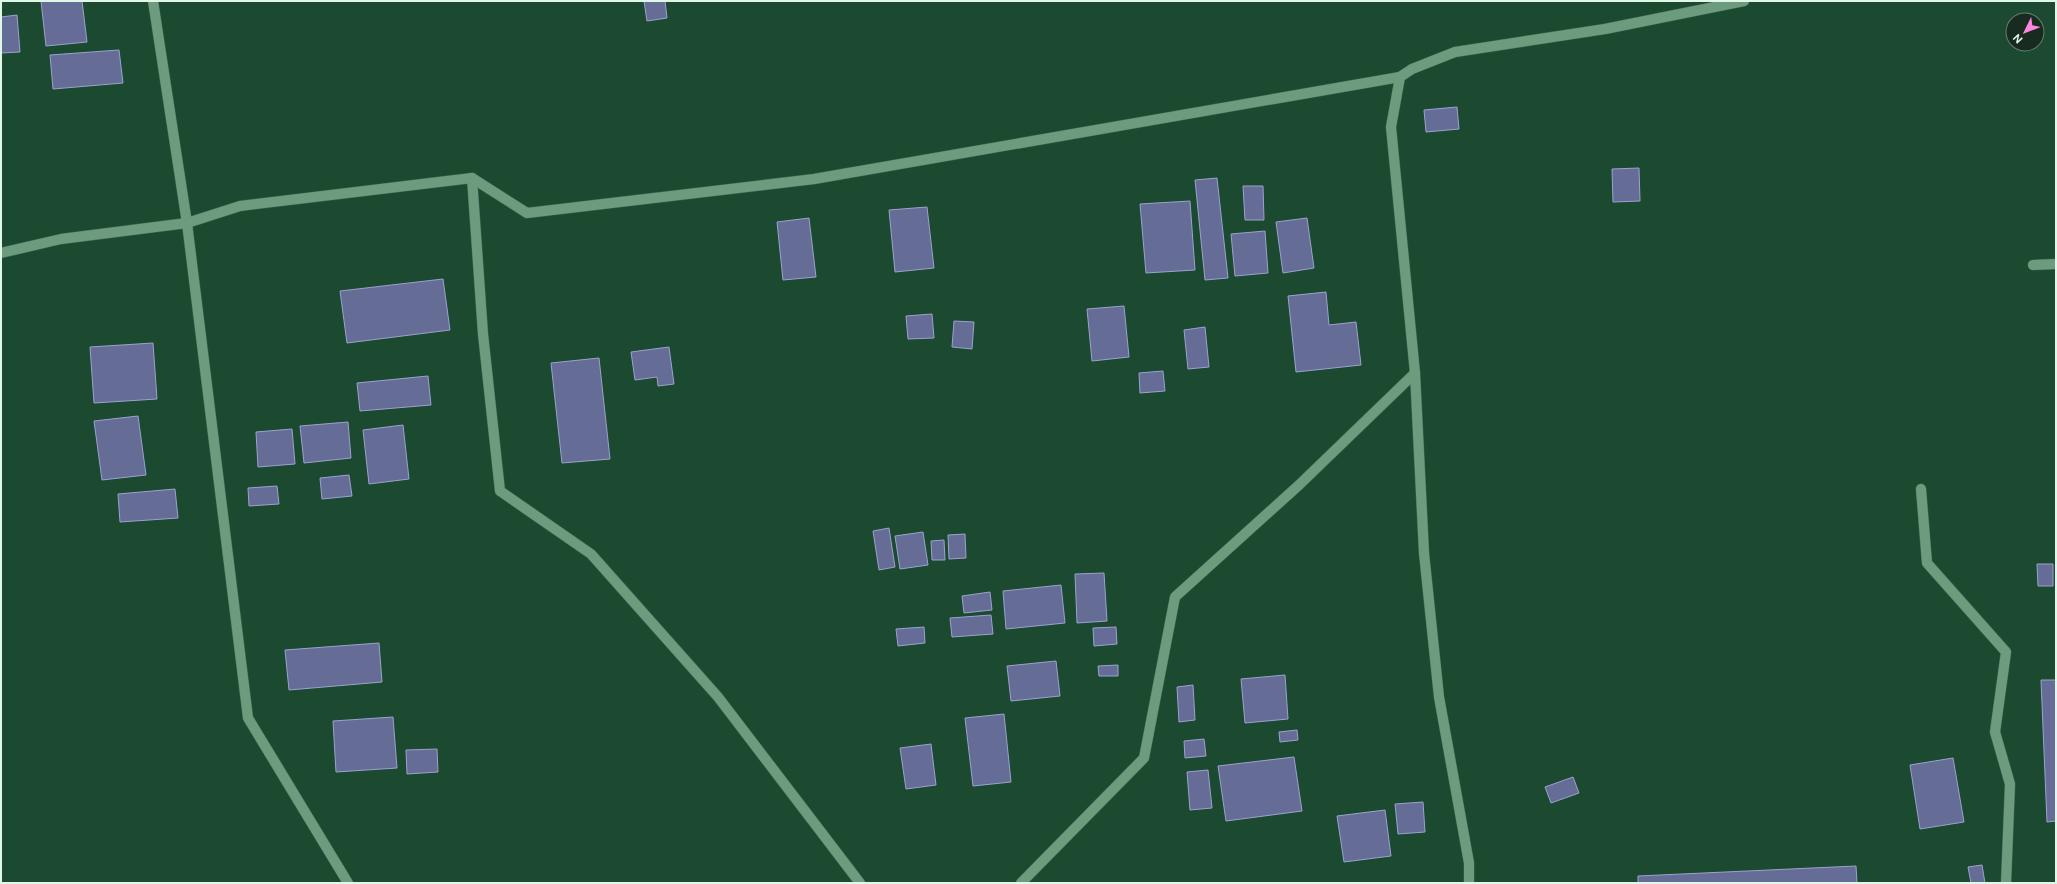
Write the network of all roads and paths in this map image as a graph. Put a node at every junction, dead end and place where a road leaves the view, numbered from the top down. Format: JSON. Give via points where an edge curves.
{"nodes":[{"id":1,"x":153,"y":1,"type":"edge"},
{"id":2,"x":1744,"y":1,"type":"edge"},
{"id":3,"x":1400,"y":77,"type":"junction"},
{"id":4,"x":472,"y":178,"type":"junction"},
{"id":5,"x":187,"y":223,"type":"junction"},
{"id":6,"x":1,"y":253,"type":"edge"},
{"id":7,"x":2056,"y":264,"type":"edge"},
{"id":8,"x":2033,"y":265,"type":"dead end"},
{"id":9,"x":1415,"y":373,"type":"junction"},
{"id":10,"x":1921,"y":489,"type":"dead end"},
{"id":11,"x":348,"y":883,"type":"edge"},
{"id":12,"x":860,"y":883,"type":"edge"},
{"id":13,"x":1021,"y":883,"type":"edge"},
{"id":14,"x":1469,"y":883,"type":"edge"},
{"id":15,"x":2006,"y":883,"type":"edge"}],
"edges":[{"from":1,"to":5,"type":"street"},
{"from":2,"to":3,"type":"street","via":[[1605,29],[1455,52],[1412,69]]},
{"from":3,"to":4,"type":"street","via":[[814,179],[527,213]]},
{"from":3,"to":9,"type":"street","via":[[1391,127]]},
{"from":4,"to":5,"type":"street","via":[[240,206]]},
{"from":4,"to":12,"type":"street","via":[[483,334],[500,491],[591,554],[718,697]]},
{"from":5,"to":6,"type":"street","via":[[61,239]]},
{"from":5,"to":11,"type":"street","via":[[248,718]]},
{"from":7,"to":8,"type":"street"},
{"from":9,"to":13,"type":"street","via":[[1300,485],[1175,597],[1144,758]]},
{"from":9,"to":14,"type":"street","via":[[1424,553],[1439,697],[1469,864]]},
{"from":10,"to":15,"type":"street","via":[[1927,563],[2006,652],[1995,732],[2010,784]]}]}
